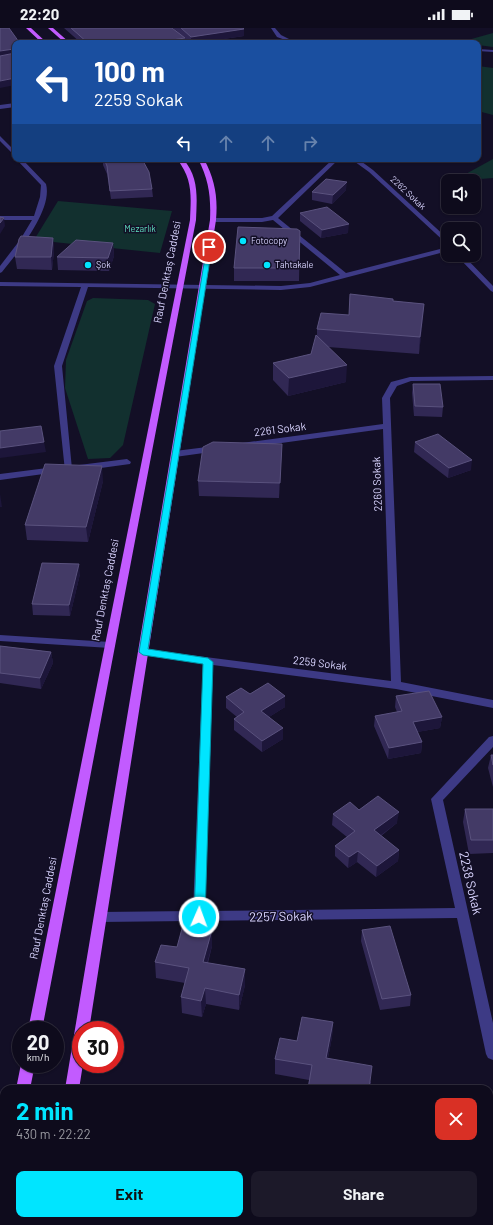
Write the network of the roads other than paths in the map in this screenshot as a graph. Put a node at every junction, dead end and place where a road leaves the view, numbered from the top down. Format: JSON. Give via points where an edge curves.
{"nodes":[{"id":1,"x":28,"y":28,"type":"edge"},
{"id":2,"x":50,"y":28,"type":"edge"},
{"id":3,"x":168,"y":28,"type":"edge"},
{"id":4,"x":273,"y":28,"type":"edge"},
{"id":5,"x":42,"y":40,"type":"edge"},
{"id":6,"x":64,"y":40,"type":"edge"},
{"id":7,"x":184,"y":40,"type":"edge"},
{"id":8,"x":288,"y":40,"type":"edge"},
{"id":9,"x":481,"y":50,"type":"edge"},
{"id":10,"x":493,"y":52,"type":"edge"},
{"id":11,"x":12,"y":105,"type":"edge"},
{"id":12,"x":0,"y":107,"type":"edge"},
{"id":13,"x":0,"y":138,"type":"edge"},
{"id":14,"x":12,"y":151,"type":"edge"},
{"id":15,"x":22,"y":162,"type":"edge"},
{"id":16,"x":182,"y":162,"type":"edge"},
{"id":17,"x":203,"y":162,"type":"edge"},
{"id":18,"x":333,"y":162,"type":"edge"},
{"id":19,"x":358,"y":162,"type":"edge"},
{"id":20,"x":0,"y":218,"type":"edge"},
{"id":21,"x":36,"y":218,"type":"junction"},
{"id":22,"x":274,"y":218,"type":"junction"},
{"id":23,"x":213,"y":220,"type":"junction"},
{"id":24,"x":441,"y":236,"type":"edge"},
{"id":25,"x":441,"y":251,"type":"edge"},
{"id":26,"x":466,"y":262,"type":"edge"},
{"id":27,"x":0,"y":271,"type":"edge"},
{"id":28,"x":345,"y":276,"type":"junction"},
{"id":29,"x":0,"y":284,"type":"edge"},
{"id":30,"x":85,"y":286,"type":"junction"},
{"id":31,"x":202,"y":287,"type":"junction"},
{"id":32,"x":180,"y":288,"type":"junction"},
{"id":33,"x":493,"y":290,"type":"edge"},
{"id":34,"x":493,"y":378,"type":"edge"},
{"id":35,"x":387,"y":426,"type":"junction"},
{"id":36,"x":237,"y":446,"type":"edge"},
{"id":37,"x":222,"y":448,"type":"edge"},
{"id":38,"x":175,"y":454,"type":"junction"},
{"id":39,"x":127,"y":462,"type":"dead end"},
{"id":40,"x":68,"y":469,"type":"junction"},
{"id":41,"x":0,"y":476,"type":"edge"},
{"id":42,"x":0,"y":638,"type":"edge"},
{"id":43,"x":110,"y":645,"type":"junction"},
{"id":44,"x":143,"y":652,"type":"junction"},
{"id":45,"x":208,"y":662,"type":"junction"},
{"id":46,"x":396,"y":685,"type":"junction"},
{"id":47,"x":493,"y":704,"type":"edge"},
{"id":48,"x":493,"y":740,"type":"edge"},
{"id":49,"x":462,"y":913,"type":"junction"},
{"id":50,"x":100,"y":917,"type":"junction"},
{"id":51,"x":199,"y":917,"type":"junction"},
{"id":52,"x":37,"y":1021,"type":"edge"},
{"id":53,"x":83,"y":1021,"type":"edge"},
{"id":54,"x":493,"y":1054,"type":"edge"},
{"id":55,"x":26,"y":1073,"type":"edge"},
{"id":56,"x":75,"y":1073,"type":"edge"},
{"id":57,"x":24,"y":1085,"type":"edge"},
{"id":58,"x":73,"y":1085,"type":"edge"}],
"edges":[{"from":1,"to":5,"type":"main road"},
{"from":2,"to":6,"type":"main road"},
{"from":3,"to":7,"type":"street"},
{"from":4,"to":8,"type":"street","via":[[279,36]]},
{"from":9,"to":10,"type":"street"},
{"from":11,"to":12,"type":"street"},
{"from":13,"to":14,"type":"street"},
{"from":15,"to":21,"type":"street","via":[[44,185],[44,199]]},
{"from":16,"to":32,"type":"main road","name":"Rauf Denktaş Caddesi","via":[[194,183],[194,196],[193,220]]},
{"from":17,"to":23,"type":"main road","via":[[213,182]]},
{"from":18,"to":22,"type":"street"},
{"from":19,"to":24,"type":"street","name":"2262 Sokak"},
{"from":20,"to":21,"type":"street"},
{"from":21,"to":27,"type":"street"},
{"from":22,"to":23,"type":"street"},
{"from":22,"to":28,"type":"street"},
{"from":23,"to":31,"type":"main road"},
{"from":25,"to":28,"type":"street"},
{"from":26,"to":33,"type":"street"},
{"from":28,"to":31,"type":"street","via":[[310,285],[281,288]]},
{"from":29,"to":30,"type":"street"},
{"from":30,"to":32,"type":"street"},
{"from":30,"to":40,"type":"street","via":[[58,366]]},
{"from":31,"to":32,"type":"street"},
{"from":31,"to":38,"type":"main road"},
{"from":32,"to":43,"type":"main road","name":"Rauf Denktaş Caddesi"},
{"from":34,"to":35,"type":"street","name":"2260 Sokak","via":[[410,378],[394,384],[386,398]]},
{"from":35,"to":36,"type":"street","name":"2261 Sokak"},
{"from":35,"to":46,"type":"street","name":"2260 Sokak"},
{"from":37,"to":38,"type":"street"},
{"from":38,"to":44,"type":"main road"},
{"from":39,"to":40,"type":"street"},
{"from":40,"to":41,"type":"street"},
{"from":42,"to":43,"type":"street"},
{"from":43,"to":52,"type":"main road","name":"Rauf Denktaş Caddesi"},
{"from":44,"to":45,"type":"street","name":"2259 Sokak"},
{"from":44,"to":50,"type":"main road"},
{"from":45,"to":46,"type":"street","name":"2259 Sokak"},
{"from":45,"to":51,"type":"street"},
{"from":46,"to":47,"type":"street","name":"2259 Sokak"},
{"from":48,"to":49,"type":"street","name":"2238 Sokak","via":[[437,800]]},
{"from":49,"to":51,"type":"street","name":"2257 Sokak"},
{"from":49,"to":54,"type":"street","name":"2238 Sokak"},
{"from":50,"to":51,"type":"street","name":"2257 Sokak"},
{"from":50,"to":53,"type":"main road"},
{"from":55,"to":57,"type":"main road"},
{"from":56,"to":58,"type":"main road"}]}
